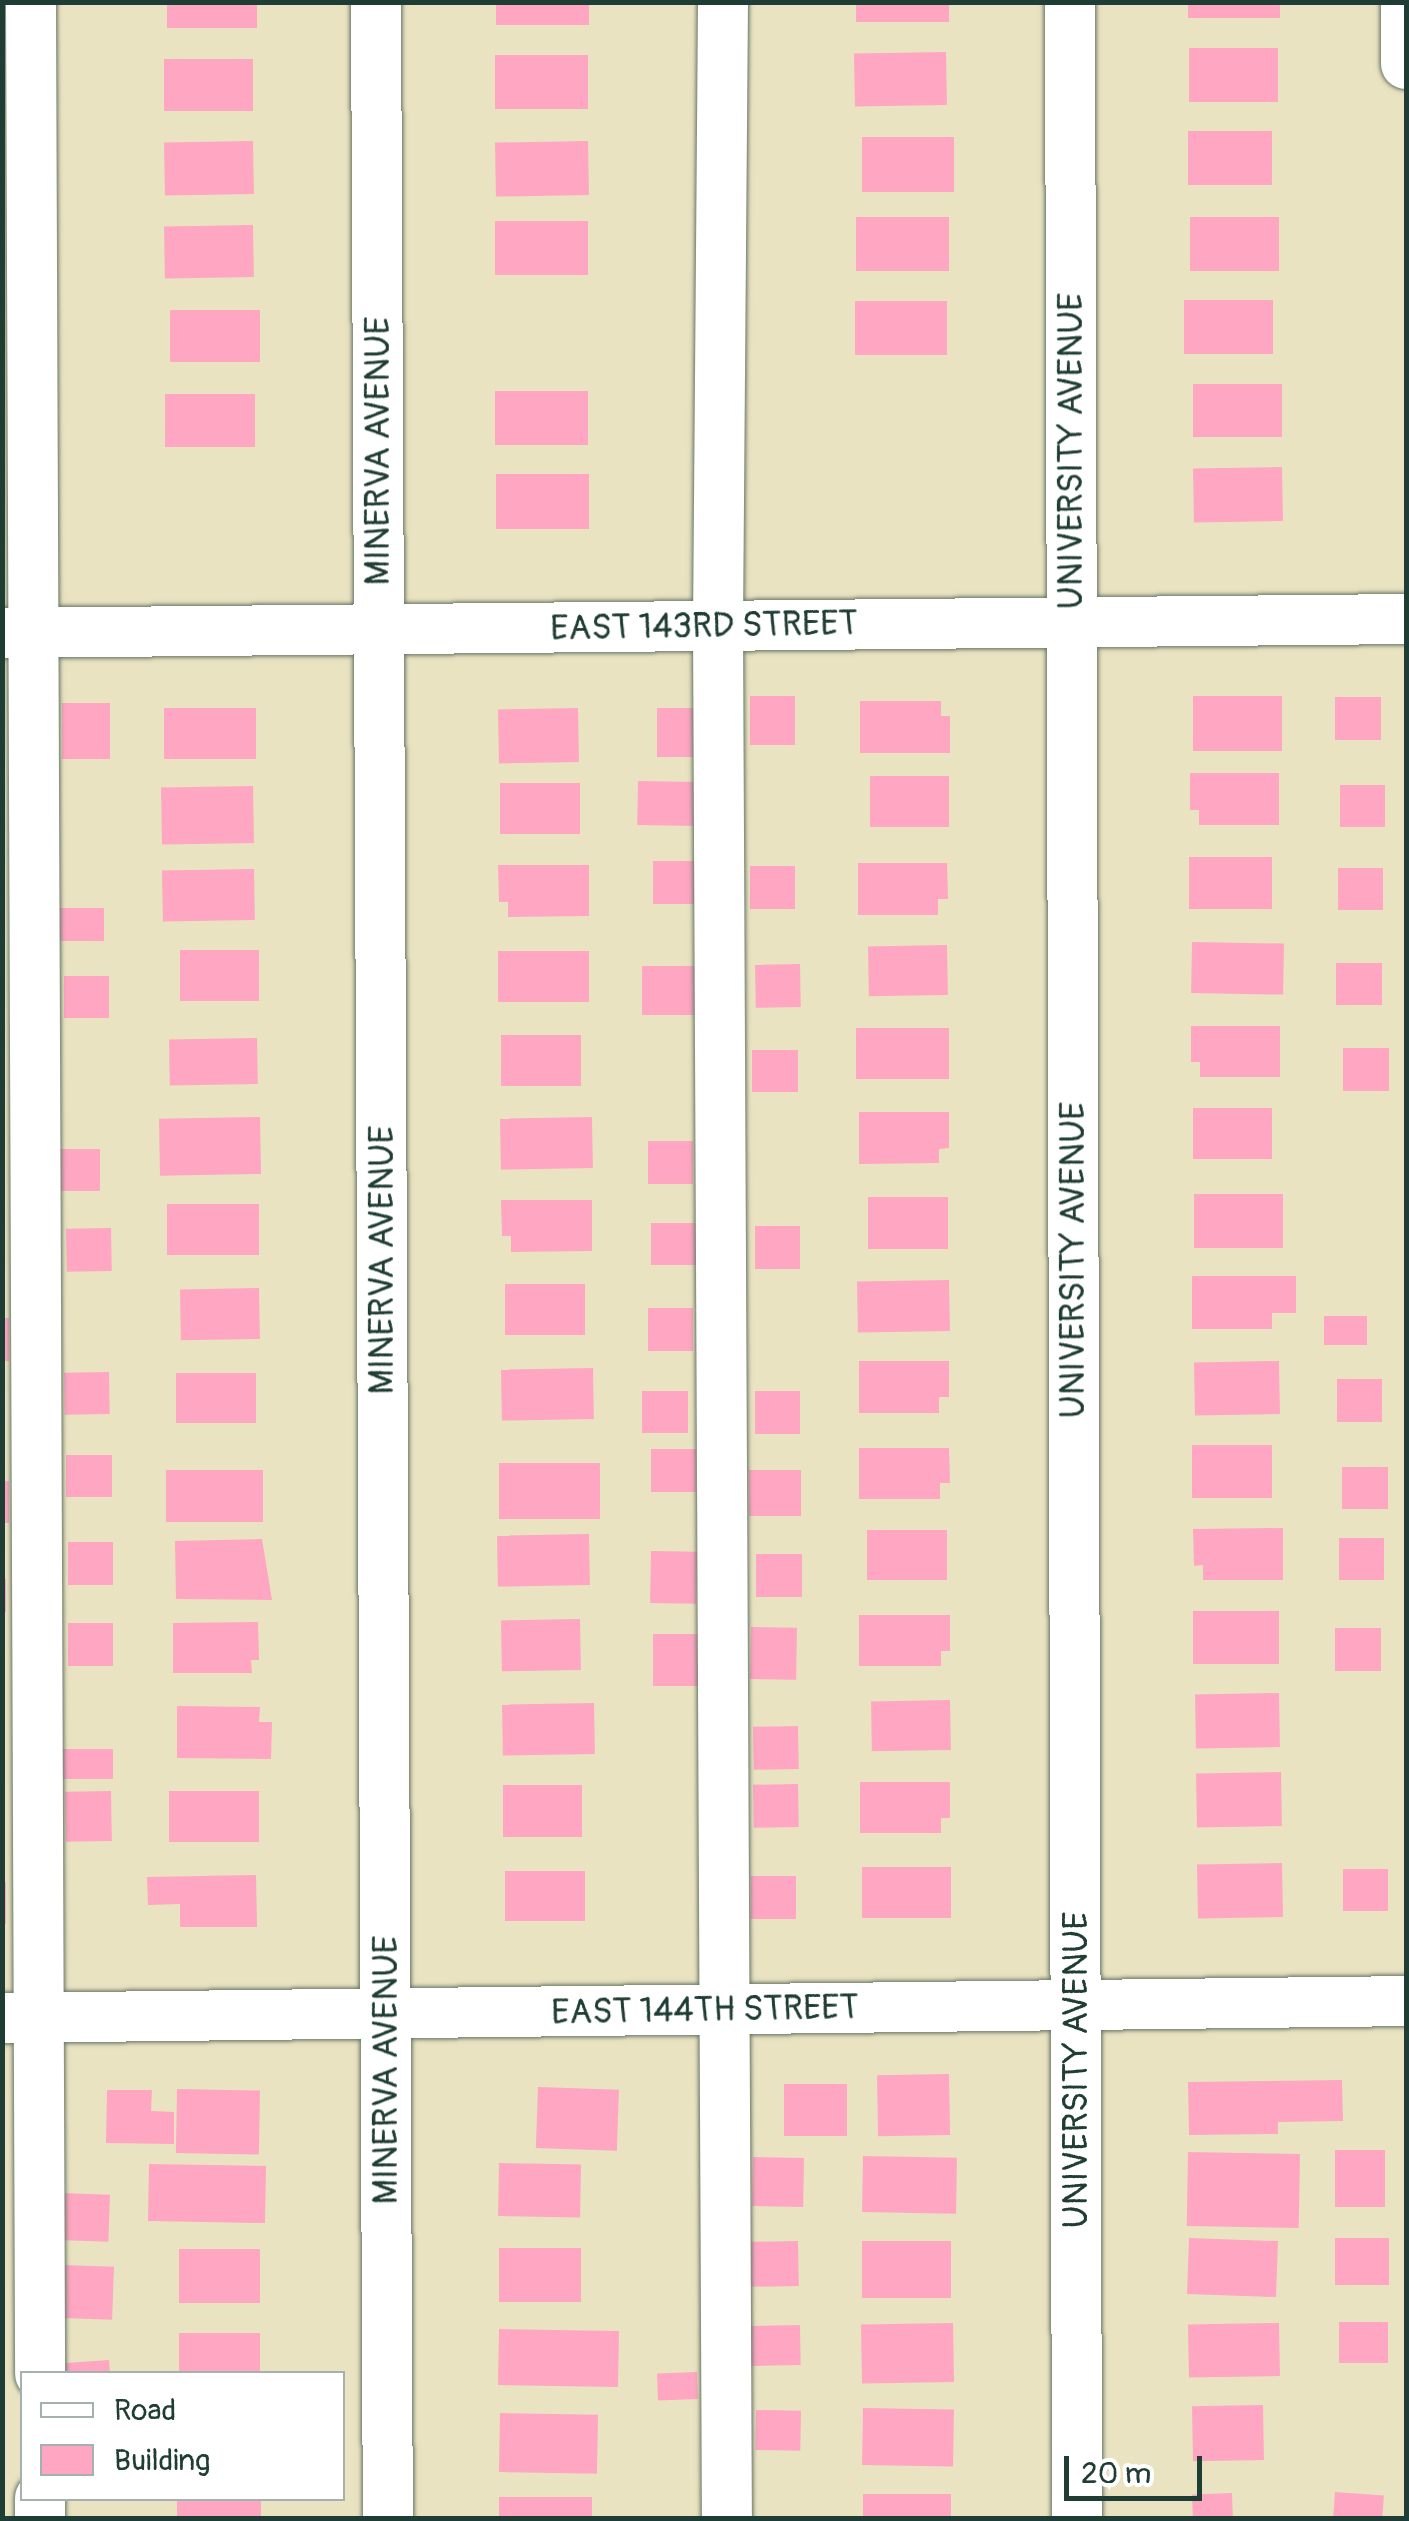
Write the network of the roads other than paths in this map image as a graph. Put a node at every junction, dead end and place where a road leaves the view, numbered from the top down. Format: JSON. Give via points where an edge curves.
{"nodes":[{"id":1,"x":31,"y":2,"type":"edge"},
{"id":2,"x":376,"y":2,"type":"edge"},
{"id":3,"x":722,"y":2,"type":"edge"},
{"id":4,"x":1070,"y":2,"type":"edge"},
{"id":5,"x":1406,"y":2,"type":"edge"},
{"id":6,"x":1406,"y":64,"type":"edge"},
{"id":7,"x":1406,"y":620,"type":"edge"},
{"id":8,"x":1072,"y":622,"type":"junction"},
{"id":9,"x":718,"y":626,"type":"junction"},
{"id":10,"x":379,"y":630,"type":"junction"},
{"id":11,"x":19,"y":633,"type":"edge"},
{"id":12,"x":1406,"y":2000,"type":"edge"},
{"id":13,"x":1076,"y":2005,"type":"junction"},
{"id":14,"x":724,"y":2010,"type":"junction"},
{"id":15,"x":386,"y":2014,"type":"junction"},
{"id":16,"x":21,"y":2018,"type":"edge"},
{"id":17,"x":40,"y":2371,"type":"edge"},
{"id":18,"x":388,"y":2518,"type":"edge"},
{"id":19,"x":727,"y":2518,"type":"edge"},
{"id":20,"x":1077,"y":2518,"type":"edge"}],
"edges":[{"from":1,"to":11,"type":"street"},
{"from":2,"to":10,"type":"street","name":"MINERVA AVENUE"},
{"from":3,"to":9,"type":"street"},
{"from":4,"to":8,"type":"street","name":"UNIVERSITY AVENUE"},
{"from":5,"to":6,"type":"street"},
{"from":7,"to":8,"type":"street","name":"EAST 143RD STREET"},
{"from":8,"to":9,"type":"street","name":"EAST 143RD STREET"},
{"from":8,"to":13,"type":"street","name":"UNIVERSITY AVENUE"},
{"from":9,"to":10,"type":"street","name":"EAST 143RD STREET"},
{"from":9,"to":14,"type":"street"},
{"from":10,"to":11,"type":"street","name":"EAST 143RD STREET"},
{"from":10,"to":15,"type":"street","name":"MINERVA AVENUE"},
{"from":11,"to":16,"type":"street"},
{"from":12,"to":13,"type":"street","name":"EAST 144TH STREET"},
{"from":13,"to":14,"type":"street","name":"EAST 144TH STREET"},
{"from":13,"to":20,"type":"street","name":"UNIVERSITY AVENUE"},
{"from":14,"to":15,"type":"street","name":"EAST 144TH STREET"},
{"from":14,"to":19,"type":"street"},
{"from":15,"to":16,"type":"street","name":"EAST 144TH STREET"},
{"from":15,"to":18,"type":"street","name":"MINERVA AVENUE"},
{"from":16,"to":17,"type":"street"}]}
